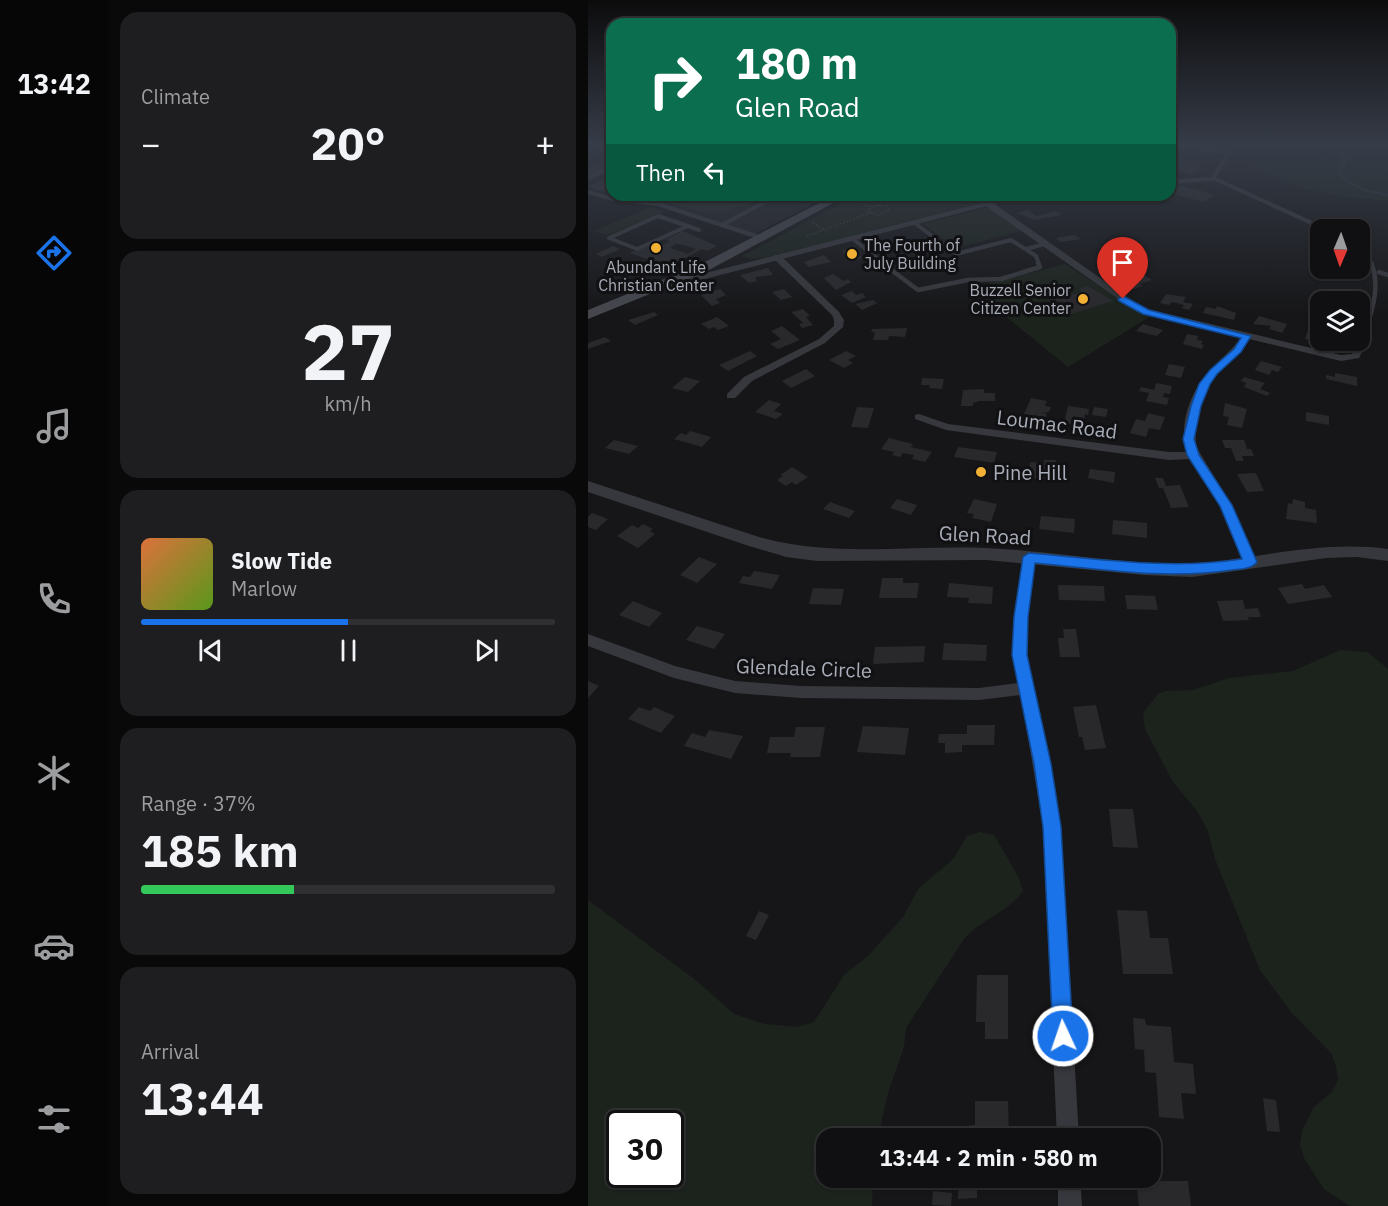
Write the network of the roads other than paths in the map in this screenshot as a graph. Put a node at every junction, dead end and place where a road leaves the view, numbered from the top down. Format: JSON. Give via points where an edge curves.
{"nodes":[{"id":1,"x":643,"y":202,"type":"edge"},
{"id":2,"x":766,"y":202,"type":"edge"},
{"id":3,"x":834,"y":202,"type":"edge"},
{"id":4,"x":1000,"y":202,"type":"edge"},
{"id":5,"x":1266,"y":202,"type":"edge"},
{"id":6,"x":990,"y":205,"type":"junction"},
{"id":7,"x":1310,"y":222,"type":"edge"},
{"id":8,"x":915,"y":224,"type":"junction"},
{"id":9,"x":722,"y":225,"type":"junction"},
{"id":10,"x":688,"y":226,"type":"junction"},
{"id":11,"x":699,"y":230,"type":"dead end"},
{"id":12,"x":762,"y":238,"type":"junction"},
{"id":13,"x":853,"y":238,"type":"junction"},
{"id":14,"x":1045,"y":244,"type":"junction"},
{"id":15,"x":1026,"y":249,"type":"junction"},
{"id":16,"x":730,"y":255,"type":"junction"},
{"id":17,"x":777,"y":257,"type":"junction"},
{"id":18,"x":1370,"y":257,"type":"edge"},
{"id":19,"x":761,"y":261,"type":"junction"},
{"id":20,"x":1378,"y":272,"type":"junction"},
{"id":21,"x":1388,"y":275,"type":"edge"},
{"id":22,"x":658,"y":288,"type":"junction"},
{"id":23,"x":1370,"y":314,"type":"edge"},
{"id":24,"x":588,"y":315,"type":"edge"},
{"id":25,"x":1246,"y":336,"type":"junction"},
{"id":26,"x":1310,"y":350,"type":"edge"},
{"id":27,"x":1314,"y":351,"type":"edge"},
{"id":28,"x":1358,"y":351,"type":"edge"},
{"id":29,"x":731,"y":396,"type":"dead end"},
{"id":30,"x":919,"y":417,"type":"dead end"},
{"id":31,"x":1193,"y":455,"type":"junction"},
{"id":32,"x":588,"y":486,"type":"edge"},
{"id":33,"x":1388,"y":555,"type":"edge"},
{"id":34,"x":1029,"y":557,"type":"junction"},
{"id":35,"x":1250,"y":562,"type":"junction"},
{"id":36,"x":588,"y":640,"type":"edge"},
{"id":37,"x":1025,"y":688,"type":"junction"},
{"id":38,"x":1067,"y":1128,"type":"edge"},
{"id":39,"x":1069,"y":1188,"type":"edge"},
{"id":40,"x":1070,"y":1206,"type":"edge"}],
"edges":[{"from":1,"to":9,"type":"lane"},
{"from":2,"to":9,"type":"lane"},
{"from":3,"to":12,"type":"main road"},
{"from":4,"to":6,"type":"street"},
{"from":5,"to":7,"type":"lane"},
{"from":6,"to":8,"type":"street"},
{"from":6,"to":14,"type":"street"},
{"from":8,"to":13,"type":"street"},
{"from":8,"to":15,"type":"lane","via":[[956,254],[1011,240]]},
{"from":9,"to":12,"type":"lane"},
{"from":10,"to":10,"type":"lane","via":[[657,216],[610,239],[637,249]]},
{"from":10,"to":11,"type":"lane"},
{"from":12,"to":16,"type":"main road"},
{"from":13,"to":15,"type":"lane","via":[[918,290],[968,280],[1001,279],[1040,268],[1037,258]]},
{"from":13,"to":17,"type":"street"},
{"from":14,"to":15,"type":"lane"},
{"from":14,"to":25,"type":"street","via":[[1140,310]]},
{"from":16,"to":19,"type":"street","via":[[741,262]]},
{"from":16,"to":22,"type":"main road"},
{"from":17,"to":19,"type":"street"},
{"from":17,"to":29,"type":"street","via":[[836,314],[839,325],[822,341],[748,379]]},
{"from":18,"to":20,"type":"lane"},
{"from":19,"to":22,"type":"street"},
{"from":20,"to":21,"type":"lane"},
{"from":20,"to":23,"type":"lane"},
{"from":22,"to":24,"type":"main road"},
{"from":25,"to":26,"type":"street"},
{"from":25,"to":31,"type":"street","via":[[1202,389],[1189,435]]},
{"from":27,"to":28,"type":"street","via":[[1345,358],[1356,356]]},
{"from":30,"to":31,"type":"street","name":"Loumac Road","via":[[946,427],[1169,456]]},
{"from":31,"to":35,"type":"street","via":[[1226,505]]},
{"from":32,"to":34,"type":"street","name":"Glen Road","via":[[797,553]]},
{"from":33,"to":35,"type":"street","name":"Glen Road","via":[[1326,552]]},
{"from":34,"to":35,"type":"street","name":"Glen Road","via":[[1168,570],[1202,570]]},
{"from":34,"to":37,"type":"street","via":[[1019,645]]},
{"from":36,"to":37,"type":"street","name":"Glendale Circle","via":[[674,672],[735,687],[801,692],[979,694]]},
{"from":37,"to":38,"type":"street","via":[[1052,827]]},
{"from":39,"to":40,"type":"street"}]}
